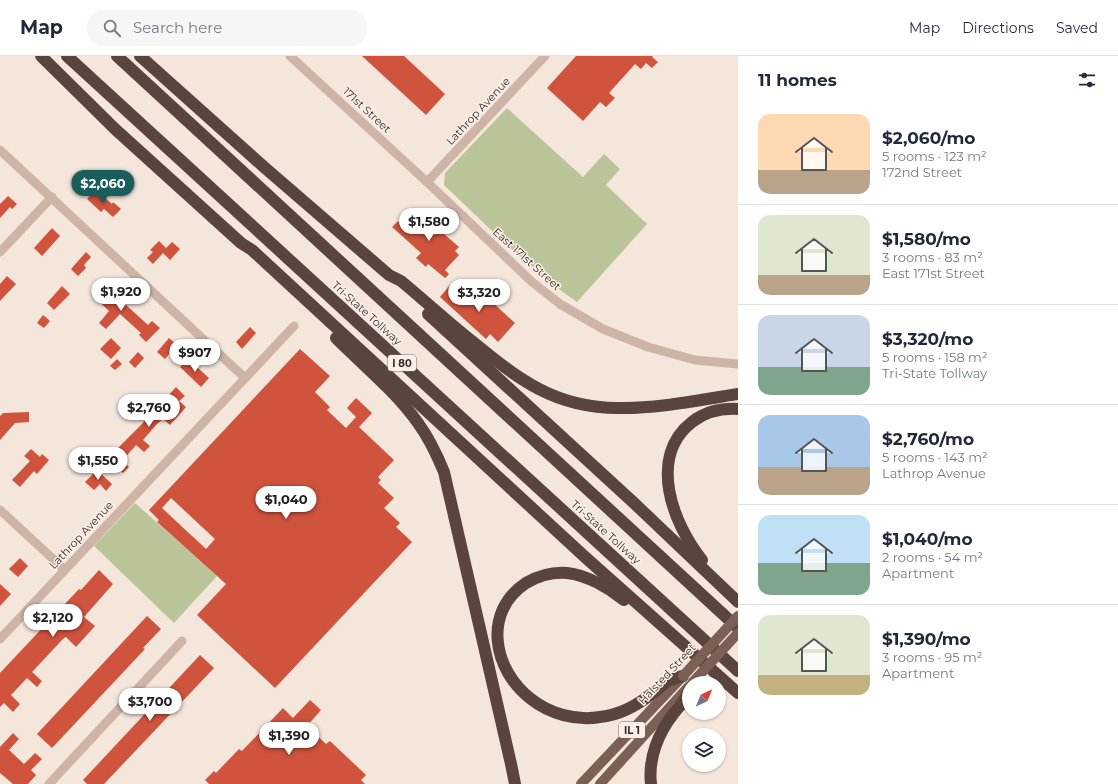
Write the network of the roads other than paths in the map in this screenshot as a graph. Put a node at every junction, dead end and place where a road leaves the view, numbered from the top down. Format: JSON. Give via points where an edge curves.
{"nodes":[{"id":1,"x":41,"y":56,"type":"edge"},
{"id":2,"x":67,"y":56,"type":"edge"},
{"id":3,"x":117,"y":56,"type":"edge"},
{"id":4,"x":140,"y":56,"type":"edge"},
{"id":5,"x":290,"y":56,"type":"edge"},
{"id":6,"x":545,"y":56,"type":"edge"},
{"id":7,"x":0,"y":150,"type":"edge"},
{"id":8,"x":427,"y":182,"type":"junction"},
{"id":9,"x":52,"y":197,"type":"junction"},
{"id":10,"x":241,"y":243,"type":"junction"},
{"id":11,"x":0,"y":252,"type":"edge"},
{"id":12,"x":389,"y":275,"type":"junction"},
{"id":13,"x":294,"y":326,"type":"dead end"},
{"id":14,"x":738,"y":364,"type":"edge"},
{"id":15,"x":245,"y":378,"type":"junction"},
{"id":16,"x":738,"y":394,"type":"edge"},
{"id":17,"x":738,"y":409,"type":"edge"},
{"id":18,"x":0,"y":510,"type":"edge"},
{"id":19,"x":65,"y":570,"type":"junction"},
{"id":20,"x":726,"y":590,"type":"junction"},
{"id":21,"x":738,"y":602,"type":"edge"},
{"id":22,"x":738,"y":616,"type":"edge"},
{"id":23,"x":738,"y":628,"type":"edge"},
{"id":24,"x":738,"y":633,"type":"edge"},
{"id":25,"x":677,"y":638,"type":"junction"},
{"id":26,"x":0,"y":639,"type":"edge"},
{"id":27,"x":182,"y":641,"type":"dead end"},
{"id":28,"x":738,"y":671,"type":"edge"},
{"id":29,"x":693,"y":676,"type":"edge"},
{"id":30,"x":694,"y":676,"type":"edge"},
{"id":31,"x":718,"y":676,"type":"edge"},
{"id":32,"x":682,"y":682,"type":"edge"},
{"id":33,"x":726,"y":683,"type":"joint"},
{"id":34,"x":682,"y":688,"type":"edge"},
{"id":35,"x":682,"y":689,"type":"edge"},
{"id":36,"x":738,"y":693,"type":"edge"},
{"id":37,"x":738,"y":700,"type":"edge"},
{"id":38,"x":682,"y":704,"type":"edge"},
{"id":39,"x":49,"y":784,"type":"edge"},
{"id":40,"x":515,"y":784,"type":"edge"},
{"id":41,"x":581,"y":784,"type":"edge"},
{"id":42,"x":600,"y":784,"type":"edge"},
{"id":43,"x":651,"y":784,"type":"edge"}],
"edges":[{"from":1,"to":10,"type":"highway","via":[[115,129]]},
{"from":2,"to":28,"type":"highway","name":"Tri-State Tollway","number":"I 80"},
{"from":3,"to":23,"type":"highway","name":"Tri-State Tollway"},
{"from":4,"to":12,"type":"highway"},
{"from":5,"to":8,"type":"street","name":"171st Street"},
{"from":6,"to":8,"type":"street","name":"Lathrop Avenue"},
{"from":7,"to":9,"type":"street"},
{"from":8,"to":14,"type":"street","name":"East 171st Street","via":[[532,282],[560,304],[603,329],[648,347],[695,360]]},
{"from":9,"to":11,"type":"street"},
{"from":9,"to":15,"type":"street"},
{"from":10,"to":25,"type":"highway","via":[[252,250]]},
{"from":10,"to":40,"type":"highway","via":[[249,254],[399,400],[434,448],[447,481]]},
{"from":12,"to":16,"type":"highway","via":[[401,281],[508,371],[556,397],[591,406],[628,408]]},
{"from":12,"to":20,"type":"highway","via":[[397,286]]},
{"from":13,"to":15,"type":"street","name":"Lathrop Avenue"},
{"from":15,"to":19,"type":"street","name":"Lathrop Avenue"},
{"from":17,"to":20,"type":"highway","via":[[714,411],[688,425],[670,455],[668,469],[670,499],[680,525],[693,549],[721,580]]},
{"from":18,"to":19,"type":"street"},
{"from":19,"to":26,"type":"street","name":"Lathrop Avenue"},
{"from":20,"to":21,"type":"highway"},
{"from":22,"to":29,"type":"main road","name":"Halsted Street","number":"IL 1","bridge":true},
{"from":24,"to":30,"type":"main road","name":"Halsted Street","number":"IL 1","bridge":true},
{"from":25,"to":31,"type":"highway"},
{"from":25,"to":32,"type":"highway","via":[[603,587],[574,574],[559,573],[535,579],[516,592],[501,615],[497,638],[504,665],[522,691],[542,706],[572,717],[593,718],[618,713],[645,699],[668,681]]},
{"from":27,"to":39,"type":"street"},
{"from":33,"to":36,"type":"highway"},
{"from":33,"to":37,"type":"highway"},
{"from":34,"to":41,"type":"main road","name":"Halsted Street","number":"IL 1"},
{"from":35,"to":42,"type":"main road","name":"Halsted Street","number":"IL 1"},
{"from":38,"to":43,"type":"highway","via":[[658,740],[650,766]]}]}
